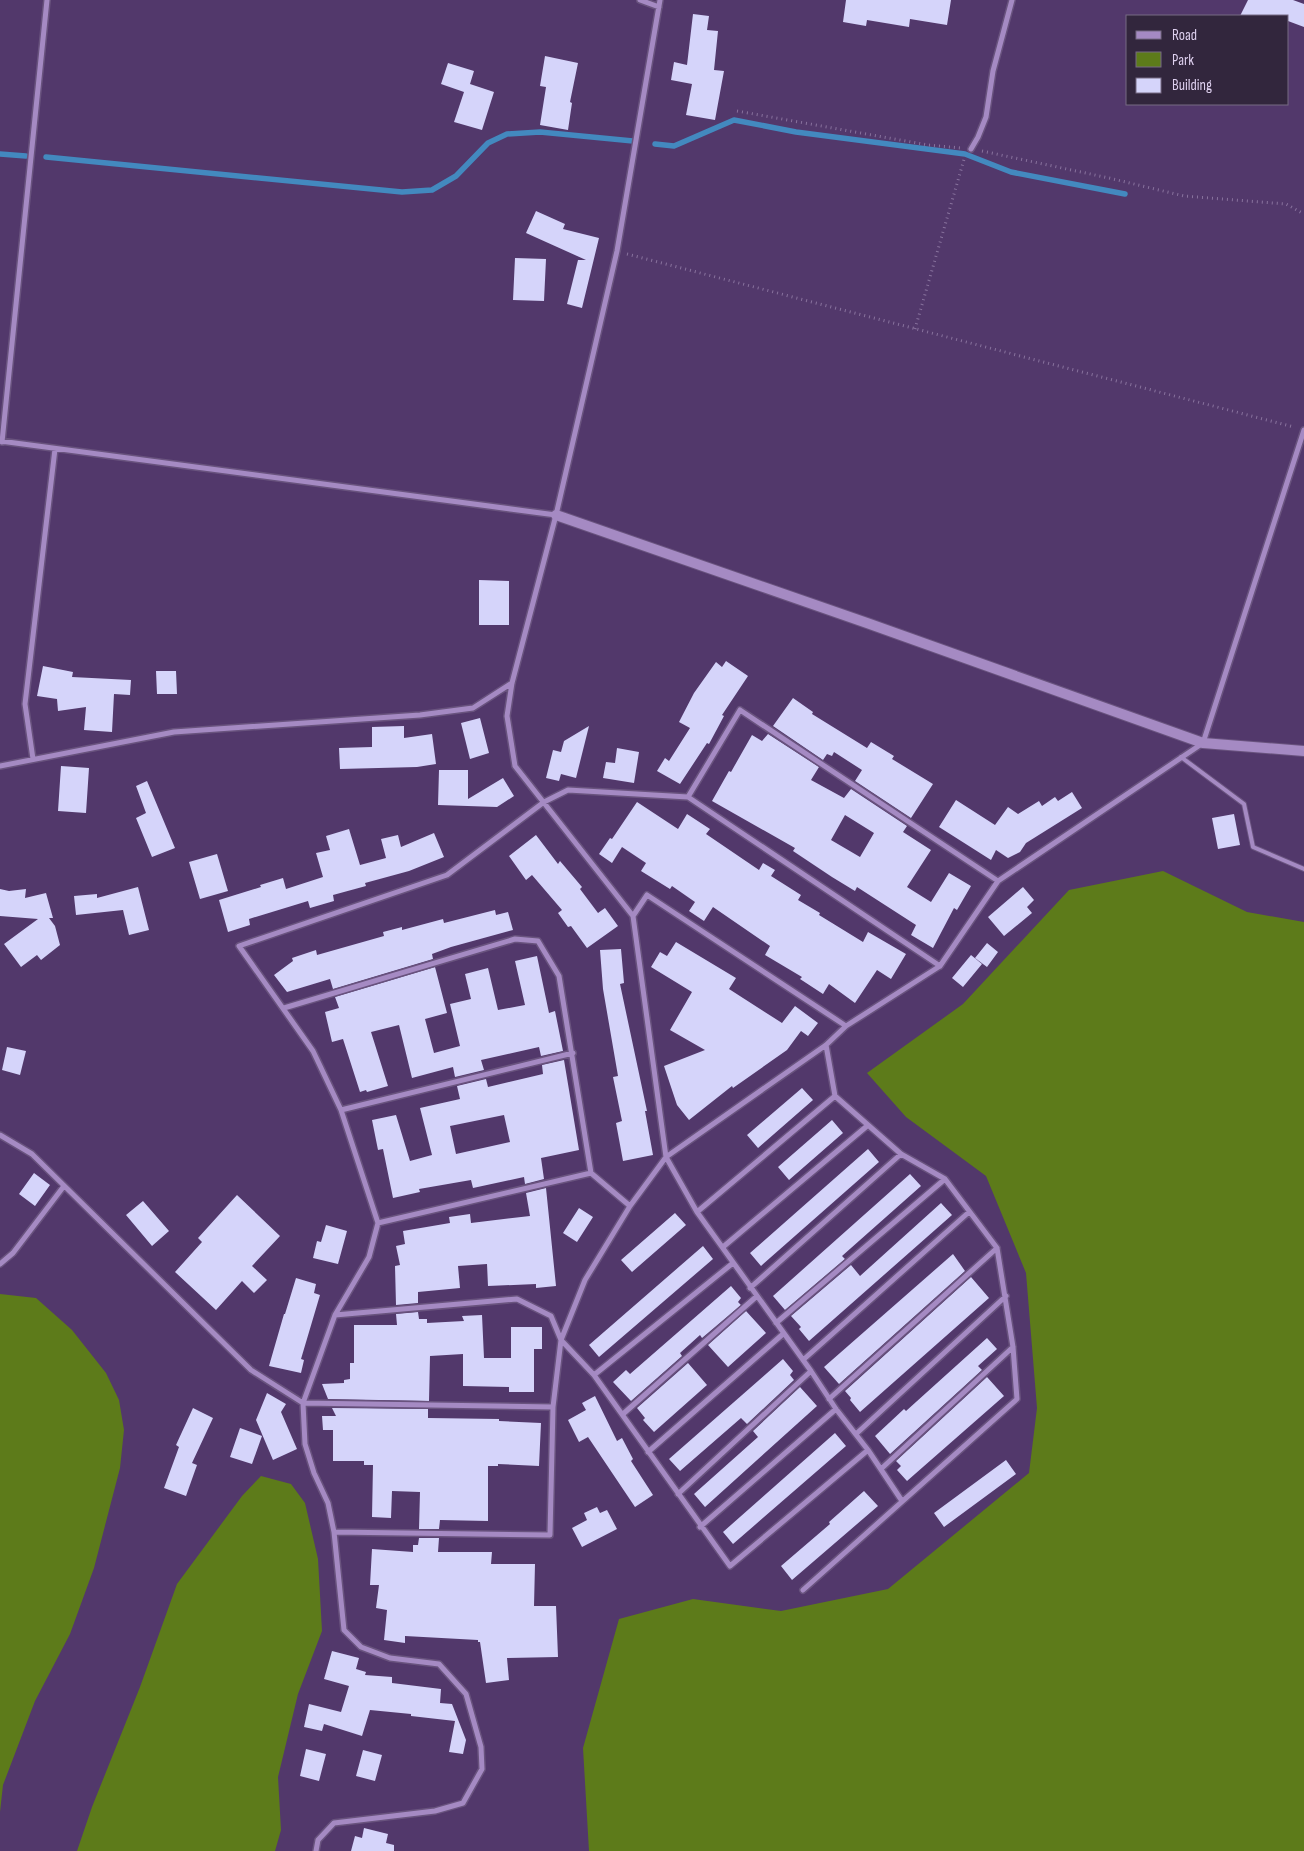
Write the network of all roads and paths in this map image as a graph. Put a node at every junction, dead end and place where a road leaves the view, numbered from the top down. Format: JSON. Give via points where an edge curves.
{"nodes":[{"id":1,"x":47,"y":0,"type":"edge"},
{"id":2,"x":640,"y":0,"type":"edge"},
{"id":3,"x":660,"y":0,"type":"edge"},
{"id":4,"x":1012,"y":0,"type":"edge"},
{"id":5,"x":659,"y":7,"type":"junction"},
{"id":6,"x":737,"y":111,"type":"dead end"},
{"id":7,"x":971,"y":149,"type":"junction"},
{"id":8,"x":963,"y":159,"type":"dead end"},
{"id":9,"x":1304,"y":214,"type":"edge"},
{"id":10,"x":617,"y":252,"type":"junction"},
{"id":11,"x":915,"y":329,"type":"junction"},
{"id":12,"x":1294,"y":427,"type":"dead end"},
{"id":13,"x":1304,"y":430,"type":"edge"},
{"id":14,"x":1,"y":442,"type":"edge"},
{"id":15,"x":55,"y":449,"type":"junction"},
{"id":16,"x":556,"y":516,"type":"junction"},
{"id":17,"x":512,"y":683,"type":"junction"},
{"id":18,"x":1203,"y":743,"type":"junction"},
{"id":19,"x":1304,"y":752,"type":"edge"},
{"id":20,"x":1182,"y":757,"type":"junction"},
{"id":21,"x":33,"y":760,"type":"junction"},
{"id":22,"x":0,"y":766,"type":"edge"},
{"id":23,"x":688,"y":797,"type":"junction"},
{"id":24,"x":544,"y":802,"type":"junction"},
{"id":25,"x":1304,"y":869,"type":"edge"},
{"id":26,"x":998,"y":881,"type":"junction"},
{"id":27,"x":633,"y":916,"type":"junction"},
{"id":28,"x":940,"y":966,"type":"junction"},
{"id":29,"x":284,"y":1008,"type":"junction"},
{"id":30,"x":846,"y":1026,"type":"junction"},
{"id":31,"x":826,"y":1045,"type":"junction"},
{"id":32,"x":572,"y":1053,"type":"junction"},
{"id":33,"x":835,"y":1096,"type":"junction"},
{"id":34,"x":342,"y":1110,"type":"junction"},
{"id":35,"x":868,"y":1126,"type":"junction"},
{"id":36,"x":0,"y":1135,"type":"edge"},
{"id":37,"x":901,"y":1154,"type":"junction"},
{"id":38,"x":666,"y":1157,"type":"junction"},
{"id":39,"x":591,"y":1174,"type":"junction"},
{"id":40,"x":945,"y":1179,"type":"junction"},
{"id":41,"x":64,"y":1186,"type":"junction"},
{"id":42,"x":630,"y":1206,"type":"junction"},
{"id":43,"x":697,"y":1212,"type":"junction"},
{"id":44,"x":970,"y":1212,"type":"junction"},
{"id":45,"x":378,"y":1222,"type":"junction"},
{"id":46,"x":723,"y":1247,"type":"junction"},
{"id":47,"x":997,"y":1248,"type":"junction"},
{"id":48,"x":732,"y":1263,"type":"junction"},
{"id":49,"x":0,"y":1264,"type":"edge"},
{"id":50,"x":750,"y":1288,"type":"junction"},
{"id":51,"x":757,"y":1296,"type":"junction"},
{"id":52,"x":1006,"y":1296,"type":"junction"},
{"id":53,"x":335,"y":1315,"type":"junction"},
{"id":54,"x":776,"y":1324,"type":"junction"},
{"id":55,"x":783,"y":1334,"type":"junction"},
{"id":56,"x":561,"y":1340,"type":"junction"},
{"id":57,"x":1013,"y":1347,"type":"junction"},
{"id":58,"x":803,"y":1360,"type":"junction"},
{"id":59,"x":811,"y":1371,"type":"junction"},
{"id":60,"x":594,"y":1375,"type":"junction"},
{"id":61,"x":829,"y":1399,"type":"junction"},
{"id":62,"x":303,"y":1403,"type":"junction"},
{"id":63,"x":552,"y":1407,"type":"junction"},
{"id":64,"x":836,"y":1409,"type":"junction"},
{"id":65,"x":622,"y":1414,"type":"junction"},
{"id":66,"x":856,"y":1434,"type":"junction"},
{"id":67,"x":868,"y":1450,"type":"junction"},
{"id":68,"x":648,"y":1452,"type":"junction"},
{"id":69,"x":881,"y":1469,"type":"junction"},
{"id":70,"x":678,"y":1494,"type":"junction"},
{"id":71,"x":902,"y":1500,"type":"junction"},
{"id":72,"x":700,"y":1527,"type":"junction"},
{"id":73,"x":334,"y":1532,"type":"junction"},
{"id":74,"x":803,"y":1590,"type":"dead end"},
{"id":75,"x":316,"y":1851,"type":"edge"}],
"edges":[{"from":1,"to":14,"type":"street"},
{"from":2,"to":5,"type":"street"},
{"from":3,"to":5,"type":"street"},
{"from":4,"to":7,"type":"street","via":[[993,71],[986,117]]},
{"from":5,"to":10,"type":"street"},
{"from":6,"to":7,"type":"path","via":[[928,145]]},
{"from":7,"to":9,"type":"path","via":[[1184,196],[1286,204]]},
{"from":8,"to":11,"type":"path"},
{"from":10,"to":11,"type":"path"},
{"from":10,"to":16,"type":"street"},
{"from":11,"to":12,"type":"path"},
{"from":13,"to":18,"type":"street"},
{"from":14,"to":15,"type":"street"},
{"from":15,"to":16,"type":"street"},
{"from":15,"to":21,"type":"street","via":[[25,704]]},
{"from":16,"to":17,"type":"street"},
{"from":16,"to":18,"type":"street"},
{"from":17,"to":21,"type":"street","via":[[473,708],[420,716],[174,732]]},
{"from":17,"to":24,"type":"street","via":[[507,716],[515,766]]},
{"from":18,"to":19,"type":"street"},
{"from":18,"to":20,"type":"street"},
{"from":20,"to":25,"type":"lane","via":[[1244,804],[1253,847]]},
{"from":20,"to":26,"type":"street"},
{"from":21,"to":22,"type":"street"},
{"from":23,"to":24,"type":"street","via":[[568,790]]},
{"from":23,"to":26,"type":"street","via":[[740,710]]},
{"from":23,"to":28,"type":"street"},
{"from":24,"to":27,"type":"street"},
{"from":24,"to":29,"type":"street","via":[[447,875],[238,946]]},
{"from":26,"to":28,"type":"street"},
{"from":27,"to":30,"type":"street","via":[[647,895]]},
{"from":27,"to":38,"type":"street"},
{"from":28,"to":30,"type":"street"},
{"from":29,"to":32,"type":"street","via":[[515,940],[538,941],[559,976]]},
{"from":29,"to":34,"type":"street","via":[[313,1051]]},
{"from":30,"to":31,"type":"street"},
{"from":31,"to":33,"type":"street"},
{"from":31,"to":38,"type":"street"},
{"from":32,"to":34,"type":"street"},
{"from":32,"to":39,"type":"street"},
{"from":33,"to":35,"type":"street"},
{"from":33,"to":43,"type":"street"},
{"from":34,"to":45,"type":"street"},
{"from":35,"to":37,"type":"street"},
{"from":35,"to":46,"type":"street"},
{"from":36,"to":41,"type":"street","via":[[32,1154]]},
{"from":37,"to":40,"type":"street"},
{"from":37,"to":50,"type":"street"},
{"from":38,"to":42,"type":"street"},
{"from":38,"to":43,"type":"street"},
{"from":39,"to":42,"type":"street"},
{"from":39,"to":45,"type":"street"},
{"from":40,"to":44,"type":"street"},
{"from":40,"to":54,"type":"street"},
{"from":41,"to":49,"type":"street","via":[[13,1253]]},
{"from":41,"to":62,"type":"street","via":[[251,1370]]},
{"from":42,"to":56,"type":"street","via":[[585,1280]]},
{"from":43,"to":46,"type":"street"},
{"from":44,"to":47,"type":"street"},
{"from":44,"to":58,"type":"street"},
{"from":45,"to":53,"type":"street","via":[[369,1257]]},
{"from":46,"to":48,"type":"street"},
{"from":47,"to":52,"type":"street"},
{"from":47,"to":61,"type":"street"},
{"from":48,"to":50,"type":"street"},
{"from":48,"to":60,"type":"street"},
{"from":50,"to":51,"type":"street"},
{"from":51,"to":54,"type":"street"},
{"from":51,"to":65,"type":"street"},
{"from":52,"to":57,"type":"street"},
{"from":52,"to":66,"type":"street"},
{"from":53,"to":56,"type":"street","via":[[517,1299],[551,1316]]},
{"from":53,"to":62,"type":"street"},
{"from":54,"to":55,"type":"street"},
{"from":55,"to":58,"type":"street"},
{"from":55,"to":68,"type":"street"},
{"from":56,"to":60,"type":"street"},
{"from":56,"to":63,"type":"street"},
{"from":57,"to":69,"type":"street"},
{"from":57,"to":71,"type":"street","via":[[1017,1399]]},
{"from":58,"to":59,"type":"street"},
{"from":59,"to":61,"type":"street"},
{"from":59,"to":70,"type":"street"},
{"from":60,"to":65,"type":"street"},
{"from":61,"to":64,"type":"street"},
{"from":62,"to":63,"type":"street"},
{"from":62,"to":73,"type":"street","via":[[305,1444],[328,1503]]},
{"from":63,"to":73,"type":"street","via":[[550,1535]]},
{"from":64,"to":66,"type":"street"},
{"from":64,"to":72,"type":"street"},
{"from":65,"to":68,"type":"street"},
{"from":66,"to":67,"type":"street"},
{"from":67,"to":69,"type":"street"},
{"from":67,"to":72,"type":"street","via":[[730,1566]]},
{"from":68,"to":70,"type":"street"},
{"from":69,"to":71,"type":"street"},
{"from":70,"to":72,"type":"street"},
{"from":71,"to":74,"type":"street"},
{"from":73,"to":75,"type":"street","via":[[344,1630],[361,1647],[390,1658],[439,1664],[466,1694],[481,1746],[482,1768],[462,1803],[435,1811],[334,1823],[318,1840]]}]}
